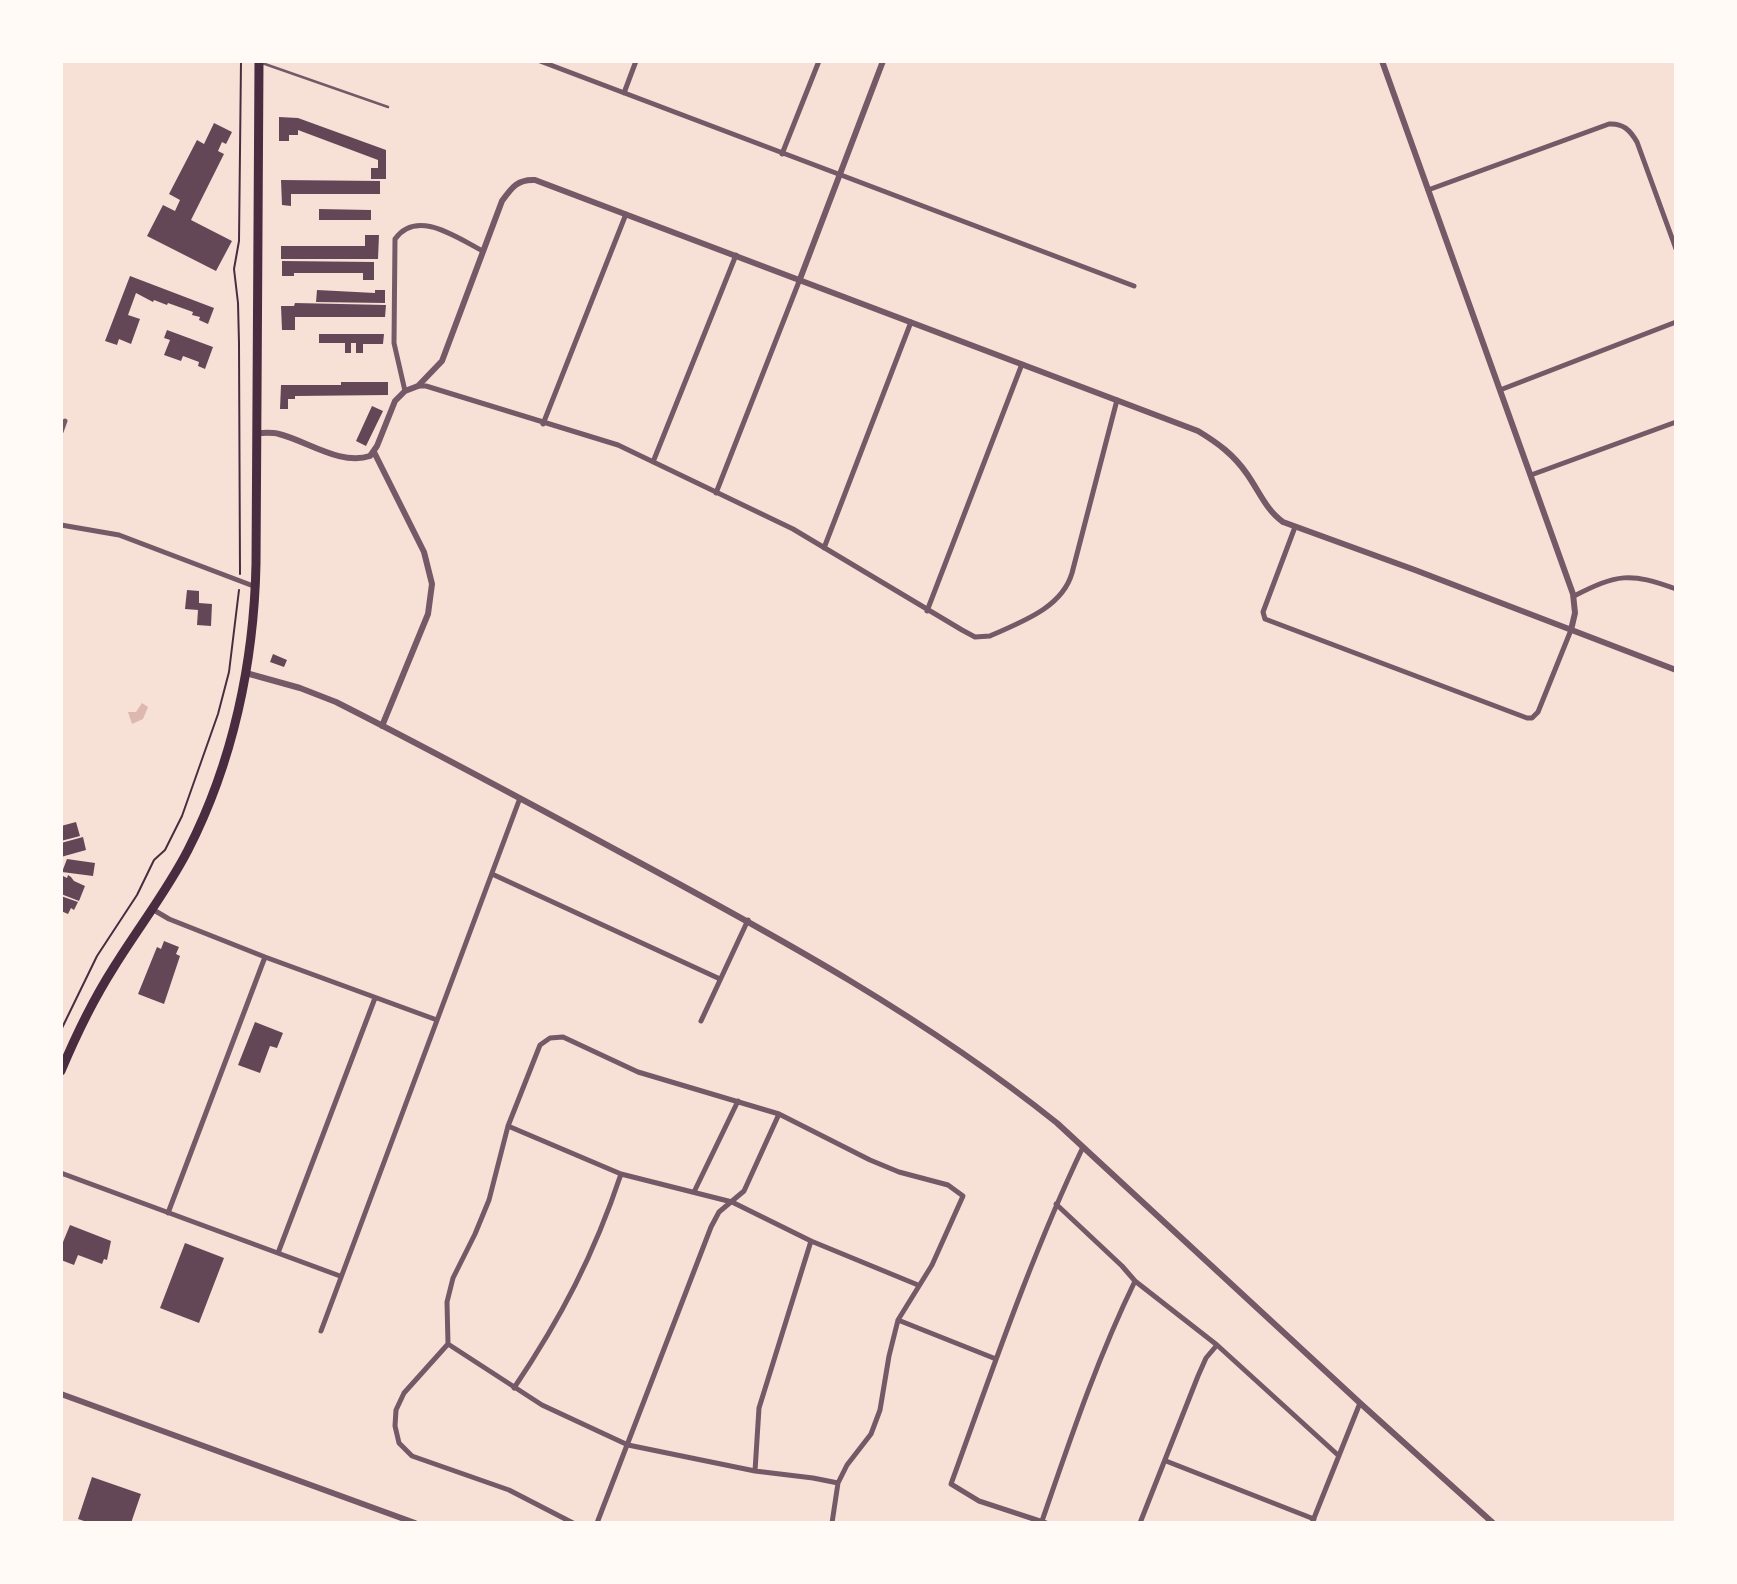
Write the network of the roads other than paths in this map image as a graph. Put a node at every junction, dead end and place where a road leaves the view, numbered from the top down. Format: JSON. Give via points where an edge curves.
{"nodes":[{"id":1,"x":259,"y":61,"type":"edge"},
{"id":2,"x":540,"y":61,"type":"edge"},
{"id":3,"x":636,"y":61,"type":"edge"},
{"id":4,"x":883,"y":61,"type":"edge"},
{"id":5,"x":1382,"y":61,"type":"edge"},
{"id":6,"x":817,"y":62,"type":"edge"},
{"id":7,"x":624,"y":93,"type":"junction"},
{"id":8,"x":387,"y":107,"type":"dead end"},
{"id":9,"x":782,"y":154,"type":"junction"},
{"id":10,"x":839,"y":175,"type":"junction"},
{"id":11,"x":1428,"y":190,"type":"junction"},
{"id":12,"x":626,"y":214,"type":"junction"},
{"id":13,"x":1676,"y":248,"type":"edge"},
{"id":14,"x":483,"y":251,"type":"junction"},
{"id":15,"x":736,"y":255,"type":"junction"},
{"id":16,"x":800,"y":279,"type":"junction"},
{"id":17,"x":1134,"y":286,"type":"dead end"},
{"id":18,"x":911,"y":322,"type":"junction"},
{"id":19,"x":1676,"y":322,"type":"edge"},
{"id":20,"x":1022,"y":363,"type":"junction"},
{"id":21,"x":418,"y":386,"type":"junction"},
{"id":22,"x":1500,"y":390,"type":"junction"},
{"id":23,"x":405,"y":391,"type":"junction"},
{"id":24,"x":1117,"y":400,"type":"junction"},
{"id":25,"x":65,"y":421,"type":"dead end"},
{"id":26,"x":1676,"y":422,"type":"edge"},
{"id":27,"x":543,"y":424,"type":"junction"},
{"id":28,"x":61,"y":432,"type":"edge"},
{"id":29,"x":257,"y":433,"type":"junction"},
{"id":30,"x":374,"y":452,"type":"junction"},
{"id":31,"x":653,"y":462,"type":"junction"},
{"id":32,"x":1531,"y":475,"type":"junction"},
{"id":33,"x":716,"y":493,"type":"junction"},
{"id":34,"x":61,"y":525,"type":"edge"},
{"id":35,"x":1295,"y":527,"type":"junction"},
{"id":36,"x":824,"y":548,"type":"junction"},
{"id":37,"x":256,"y":587,"type":"junction"},
{"id":38,"x":1676,"y":589,"type":"edge"},
{"id":39,"x":1574,"y":596,"type":"junction"},
{"id":40,"x":927,"y":611,"type":"junction"},
{"id":41,"x":1571,"y":630,"type":"junction"},
{"id":42,"x":1676,"y":670,"type":"edge"},
{"id":43,"x":246,"y":673,"type":"junction"},
{"id":44,"x":382,"y":726,"type":"junction"},
{"id":45,"x":520,"y":798,"type":"junction"},
{"id":46,"x":492,"y":874,"type":"junction"},
{"id":47,"x":152,"y":909,"type":"junction"},
{"id":48,"x":748,"y":920,"type":"junction"},
{"id":49,"x":265,"y":957,"type":"junction"},
{"id":50,"x":720,"y":979,"type":"junction"},
{"id":51,"x":375,"y":998,"type":"junction"},
{"id":52,"x":437,"y":1020,"type":"junction"},
{"id":53,"x":701,"y":1021,"type":"dead end"},
{"id":54,"x":61,"y":1071,"type":"edge"},
{"id":55,"x":738,"y":1101,"type":"junction"},
{"id":56,"x":779,"y":1114,"type":"junction"},
{"id":57,"x":508,"y":1126,"type":"junction"},
{"id":58,"x":1083,"y":1147,"type":"junction"},
{"id":59,"x":61,"y":1172,"type":"edge"},
{"id":60,"x":621,"y":1174,"type":"junction"},
{"id":61,"x":694,"y":1192,"type":"junction"},
{"id":62,"x":732,"y":1202,"type":"junction"},
{"id":63,"x":1056,"y":1204,"type":"junction"},
{"id":64,"x":168,"y":1213,"type":"junction"},
{"id":65,"x":811,"y":1241,"type":"junction"},
{"id":66,"x":278,"y":1253,"type":"junction"},
{"id":67,"x":340,"y":1276,"type":"junction"},
{"id":68,"x":1135,"y":1281,"type":"junction"},
{"id":69,"x":918,"y":1285,"type":"junction"},
{"id":70,"x":898,"y":1320,"type":"junction"},
{"id":71,"x":321,"y":1331,"type":"dead end"},
{"id":72,"x":449,"y":1344,"type":"junction"},
{"id":73,"x":1217,"y":1345,"type":"junction"},
{"id":74,"x":996,"y":1359,"type":"junction"},
{"id":75,"x":514,"y":1388,"type":"junction"},
{"id":76,"x":61,"y":1394,"type":"edge"},
{"id":77,"x":1360,"y":1403,"type":"junction"},
{"id":78,"x":628,"y":1445,"type":"junction"},
{"id":79,"x":1339,"y":1456,"type":"junction"},
{"id":80,"x":1166,"y":1461,"type":"junction"},
{"id":81,"x":755,"y":1471,"type":"junction"},
{"id":82,"x":838,"y":1483,"type":"junction"},
{"id":83,"x":1313,"y":1521,"type":"edge"},
{"id":84,"x":1044,"y":1522,"type":"edge"},
{"id":85,"x":415,"y":1523,"type":"edge"},
{"id":86,"x":573,"y":1523,"type":"edge"},
{"id":87,"x":597,"y":1523,"type":"edge"},
{"id":88,"x":832,"y":1523,"type":"edge"},
{"id":89,"x":1140,"y":1523,"type":"edge"},
{"id":90,"x":1493,"y":1523,"type":"edge"}],
"edges":[{"from":1,"to":8,"type":"lane"},
{"from":1,"to":29,"type":"highway"},
{"from":2,"to":7,"type":"street"},
{"from":3,"to":7,"type":"street"},
{"from":4,"to":10,"type":"street"},
{"from":5,"to":11,"type":"street"},
{"from":6,"to":9,"type":"street"},
{"from":7,"to":9,"type":"street"},
{"from":9,"to":10,"type":"street"},
{"from":10,"to":16,"type":"street"},
{"from":10,"to":17,"type":"street"},
{"from":11,"to":13,"type":"street","via":[[1609,124],[1622,125],[1637,142]]},
{"from":11,"to":22,"type":"street"},
{"from":12,"to":14,"type":"street","via":[[548,184],[525,180],[502,201]]},
{"from":12,"to":15,"type":"street"},
{"from":12,"to":27,"type":"street"},
{"from":14,"to":21,"type":"street","via":[[442,361]]},
{"from":14,"to":23,"type":"street","via":[[434,227],[414,224],[395,239],[394,343]]},
{"from":15,"to":16,"type":"street"},
{"from":15,"to":31,"type":"street"},
{"from":16,"to":18,"type":"street"},
{"from":16,"to":33,"type":"street"},
{"from":18,"to":20,"type":"street"},
{"from":18,"to":36,"type":"street"},
{"from":19,"to":22,"type":"street"},
{"from":20,"to":24,"type":"street"},
{"from":20,"to":40,"type":"street"},
{"from":21,"to":23,"type":"street"},
{"from":21,"to":27,"type":"street"},
{"from":22,"to":32,"type":"street"},
{"from":23,"to":30,"type":"street","via":[[395,401]]},
{"from":24,"to":35,"type":"street","via":[[1214,440],[1239,462],[1275,516]]},
{"from":24,"to":40,"type":"street","via":[[1069,583],[1058,598],[982,638]]},
{"from":25,"to":28,"type":"street"},
{"from":26,"to":32,"type":"street"},
{"from":27,"to":31,"type":"street","via":[[604,440]]},
{"from":29,"to":30,"type":"street","via":[[279,433],[352,458]]},
{"from":29,"to":37,"type":"highway"},
{"from":30,"to":44,"type":"street","via":[[420,542],[432,584],[426,621]]},
{"from":31,"to":33,"type":"street"},
{"from":32,"to":39,"type":"street"},
{"from":33,"to":36,"type":"street"},
{"from":34,"to":37,"type":"street","via":[[118,535]]},
{"from":35,"to":41,"type":"street"},
{"from":35,"to":41,"type":"street","via":[[1262,616],[1527,718],[1535,716]]},
{"from":36,"to":40,"type":"street"},
{"from":37,"to":43,"type":"highway"},
{"from":38,"to":39,"type":"street","via":[[1622,576]]},
{"from":39,"to":41,"type":"street"},
{"from":41,"to":42,"type":"street"},
{"from":43,"to":44,"type":"street","via":[[316,694]]},
{"from":43,"to":47,"type":"highway","via":[[209,803]]},
{"from":44,"to":45,"type":"street"},
{"from":45,"to":46,"type":"street"},
{"from":45,"to":48,"type":"street"},
{"from":46,"to":50,"type":"street"},
{"from":46,"to":52,"type":"street"},
{"from":47,"to":49,"type":"street"},
{"from":47,"to":54,"type":"highway","via":[[94,1001]]},
{"from":48,"to":50,"type":"street"},
{"from":48,"to":58,"type":"street","via":[[891,1006],[1009,1086]]},
{"from":49,"to":51,"type":"street"},
{"from":49,"to":64,"type":"street"},
{"from":50,"to":53,"type":"street"},
{"from":51,"to":52,"type":"street"},
{"from":51,"to":66,"type":"street"},
{"from":52,"to":67,"type":"street"},
{"from":55,"to":56,"type":"street"},
{"from":55,"to":57,"type":"street","via":[[638,1072],[563,1037],[550,1038],[540,1045]]},
{"from":55,"to":61,"type":"street"},
{"from":56,"to":62,"type":"street","via":[[744,1191]]},
{"from":56,"to":69,"type":"street","via":[[870,1160],[948,1185],[963,1196]]},
{"from":57,"to":60,"type":"street"},
{"from":57,"to":72,"type":"street","via":[[489,1200],[453,1278],[447,1302]]},
{"from":58,"to":63,"type":"street"},
{"from":58,"to":77,"type":"street"},
{"from":59,"to":64,"type":"street"},
{"from":60,"to":61,"type":"street"},
{"from":60,"to":75,"type":"street","via":[[574,1291]]},
{"from":61,"to":62,"type":"street"},
{"from":62,"to":65,"type":"street"},
{"from":62,"to":78,"type":"street","via":[[719,1212],[711,1227]]},
{"from":63,"to":68,"type":"street"},
{"from":63,"to":74,"type":"street"},
{"from":64,"to":66,"type":"street"},
{"from":65,"to":69,"type":"street"},
{"from":65,"to":81,"type":"street","via":[[758,1408]]},
{"from":66,"to":67,"type":"street"},
{"from":67,"to":71,"type":"street"},
{"from":68,"to":73,"type":"street"},
{"from":68,"to":84,"type":"street","via":[[1089,1385]]},
{"from":69,"to":70,"type":"street"},
{"from":70,"to":74,"type":"street"},
{"from":70,"to":82,"type":"street","via":[[880,1410],[871,1434]]},
{"from":72,"to":75,"type":"street"},
{"from":72,"to":86,"type":"street","via":[[404,1393],[396,1409],[399,1443],[412,1456],[509,1490]]},
{"from":73,"to":79,"type":"street"},
{"from":73,"to":80,"type":"street","via":[[1198,1376]]},
{"from":74,"to":84,"type":"street","via":[[951,1484],[979,1501]]},
{"from":75,"to":78,"type":"street"},
{"from":76,"to":85,"type":"street"},
{"from":77,"to":79,"type":"street"},
{"from":77,"to":90,"type":"street"},
{"from":78,"to":81,"type":"street"},
{"from":78,"to":87,"type":"street"},
{"from":79,"to":83,"type":"street"},
{"from":80,"to":83,"type":"street"},
{"from":80,"to":89,"type":"street"},
{"from":81,"to":82,"type":"street"},
{"from":82,"to":88,"type":"street"}]}
